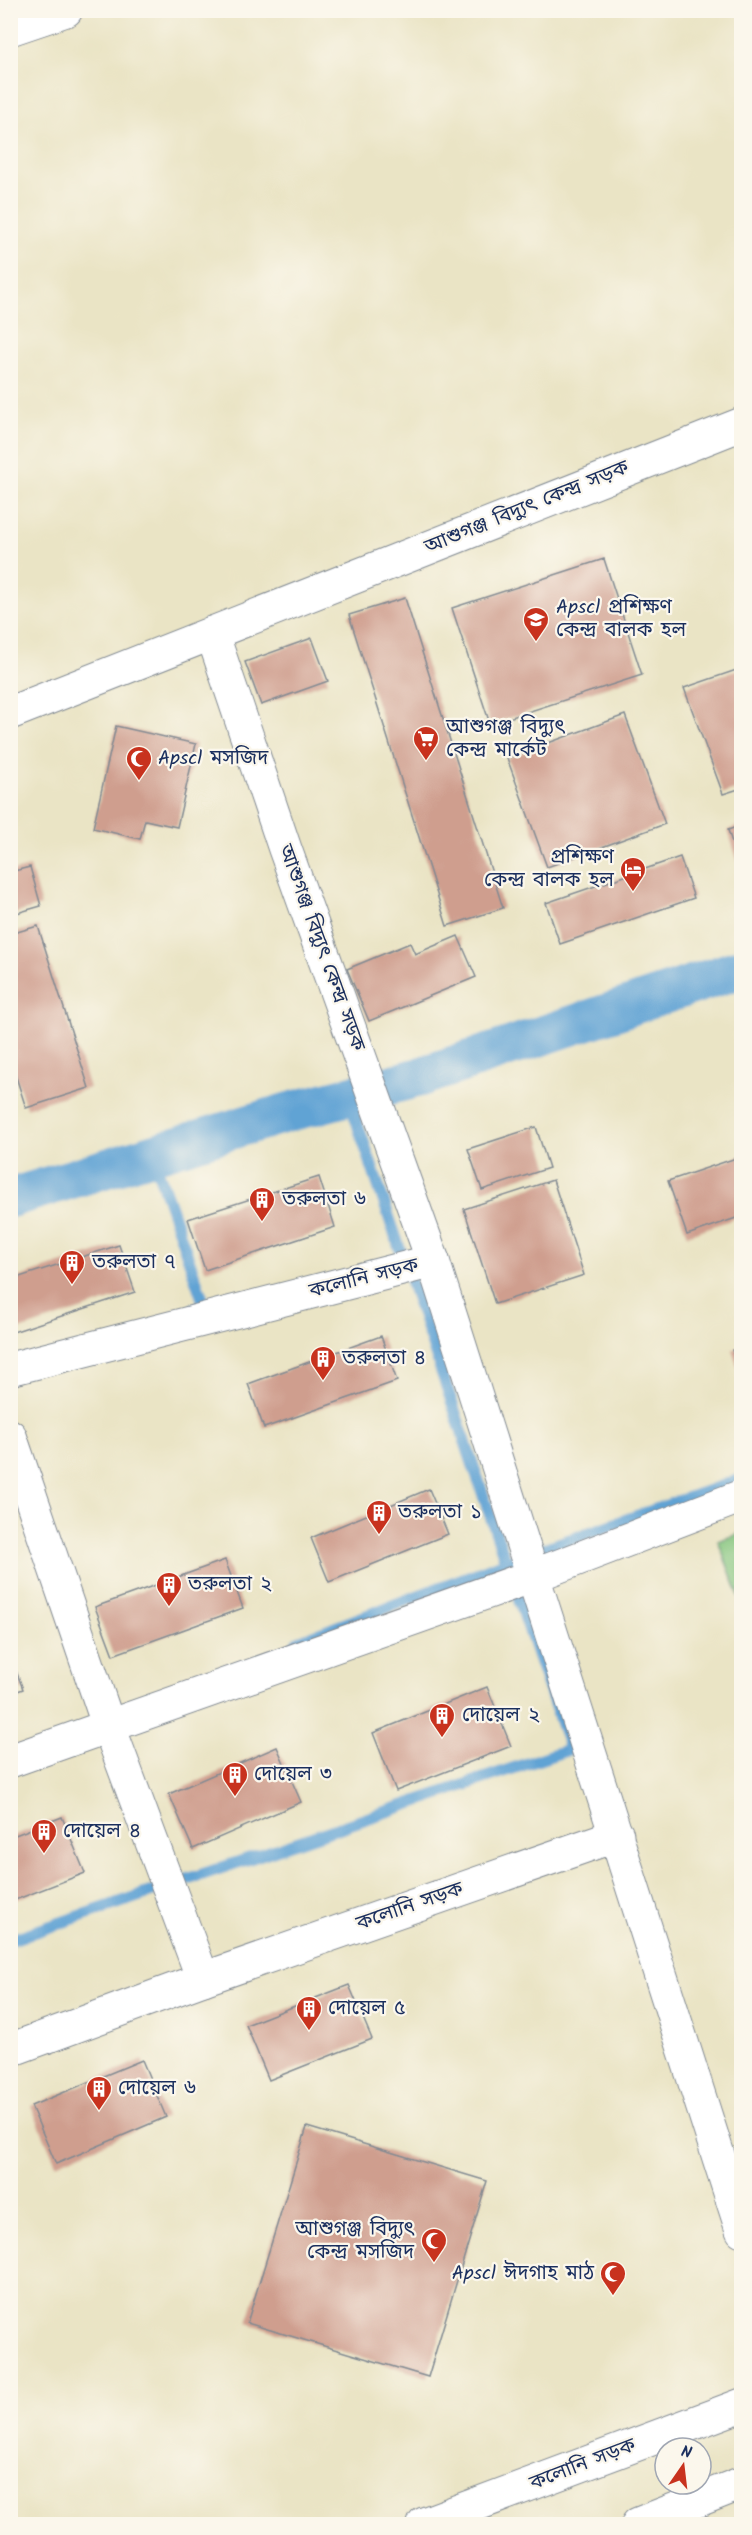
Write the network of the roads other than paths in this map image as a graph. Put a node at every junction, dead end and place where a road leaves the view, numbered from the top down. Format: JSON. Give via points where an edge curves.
{"nodes":[{"id":1,"x":66,"y":10,"type":"edge"},
{"id":2,"x":10,"y":29,"type":"edge"},
{"id":3,"x":741,"y":424,"type":"edge"},
{"id":4,"x":212,"y":633,"type":"junction"},
{"id":5,"x":10,"y":714,"type":"edge"},
{"id":6,"x":433,"y":1261,"type":"junction"},
{"id":7,"x":10,"y":1370,"type":"edge"},
{"id":8,"x":10,"y":1436,"type":"edge"},
{"id":9,"x":741,"y":1496,"type":"edge"},
{"id":10,"x":533,"y":1576,"type":"junction"},
{"id":11,"x":110,"y":1727,"type":"junction"},
{"id":12,"x":10,"y":1761,"type":"edge"},
{"id":13,"x":617,"y":1835,"type":"junction"},
{"id":14,"x":203,"y":1979,"type":"junction"},
{"id":15,"x":10,"y":2050,"type":"edge"},
{"id":16,"x":741,"y":2230,"type":"edge"},
{"id":17,"x":741,"y":2405,"type":"edge"},
{"id":18,"x":741,"y":2484,"type":"edge"},
{"id":19,"x":424,"y":2524,"type":"edge"},
{"id":20,"x":638,"y":2524,"type":"edge"}],
"edges":[{"from":1,"to":2,"type":"street"},
{"from":3,"to":4,"type":"street","name":"আশুগঞ্জ বিদ্যুৎ কেন্দ্র সড়ক"},
{"from":4,"to":5,"type":"street","name":"আশুগঞ্জ বিদ্যুৎ কেন্দ্র সড়ক"},
{"from":4,"to":6,"type":"street","name":"আশুগঞ্জ বিদ্যুৎ কেন্দ্র সড়ক"},
{"from":6,"to":7,"type":"street","name":"কলোনি সড়ক"},
{"from":6,"to":10,"type":"street","name":"কলোনি সড়ক"},
{"from":8,"to":11,"type":"street"},
{"from":9,"to":10,"type":"street"},
{"from":10,"to":11,"type":"street"},
{"from":10,"to":13,"type":"street","name":"কলোনি সড়ক"},
{"from":11,"to":12,"type":"street"},
{"from":11,"to":14,"type":"street"},
{"from":13,"to":14,"type":"street","name":"কলোনি সড়ক"},
{"from":13,"to":16,"type":"street","name":"কলোনি সড়ক"},
{"from":14,"to":15,"type":"street","name":"কলোনি সড়ক"},
{"from":17,"to":19,"type":"street","name":"কলোনি সড়ক"},
{"from":18,"to":20,"type":"street"}]}
